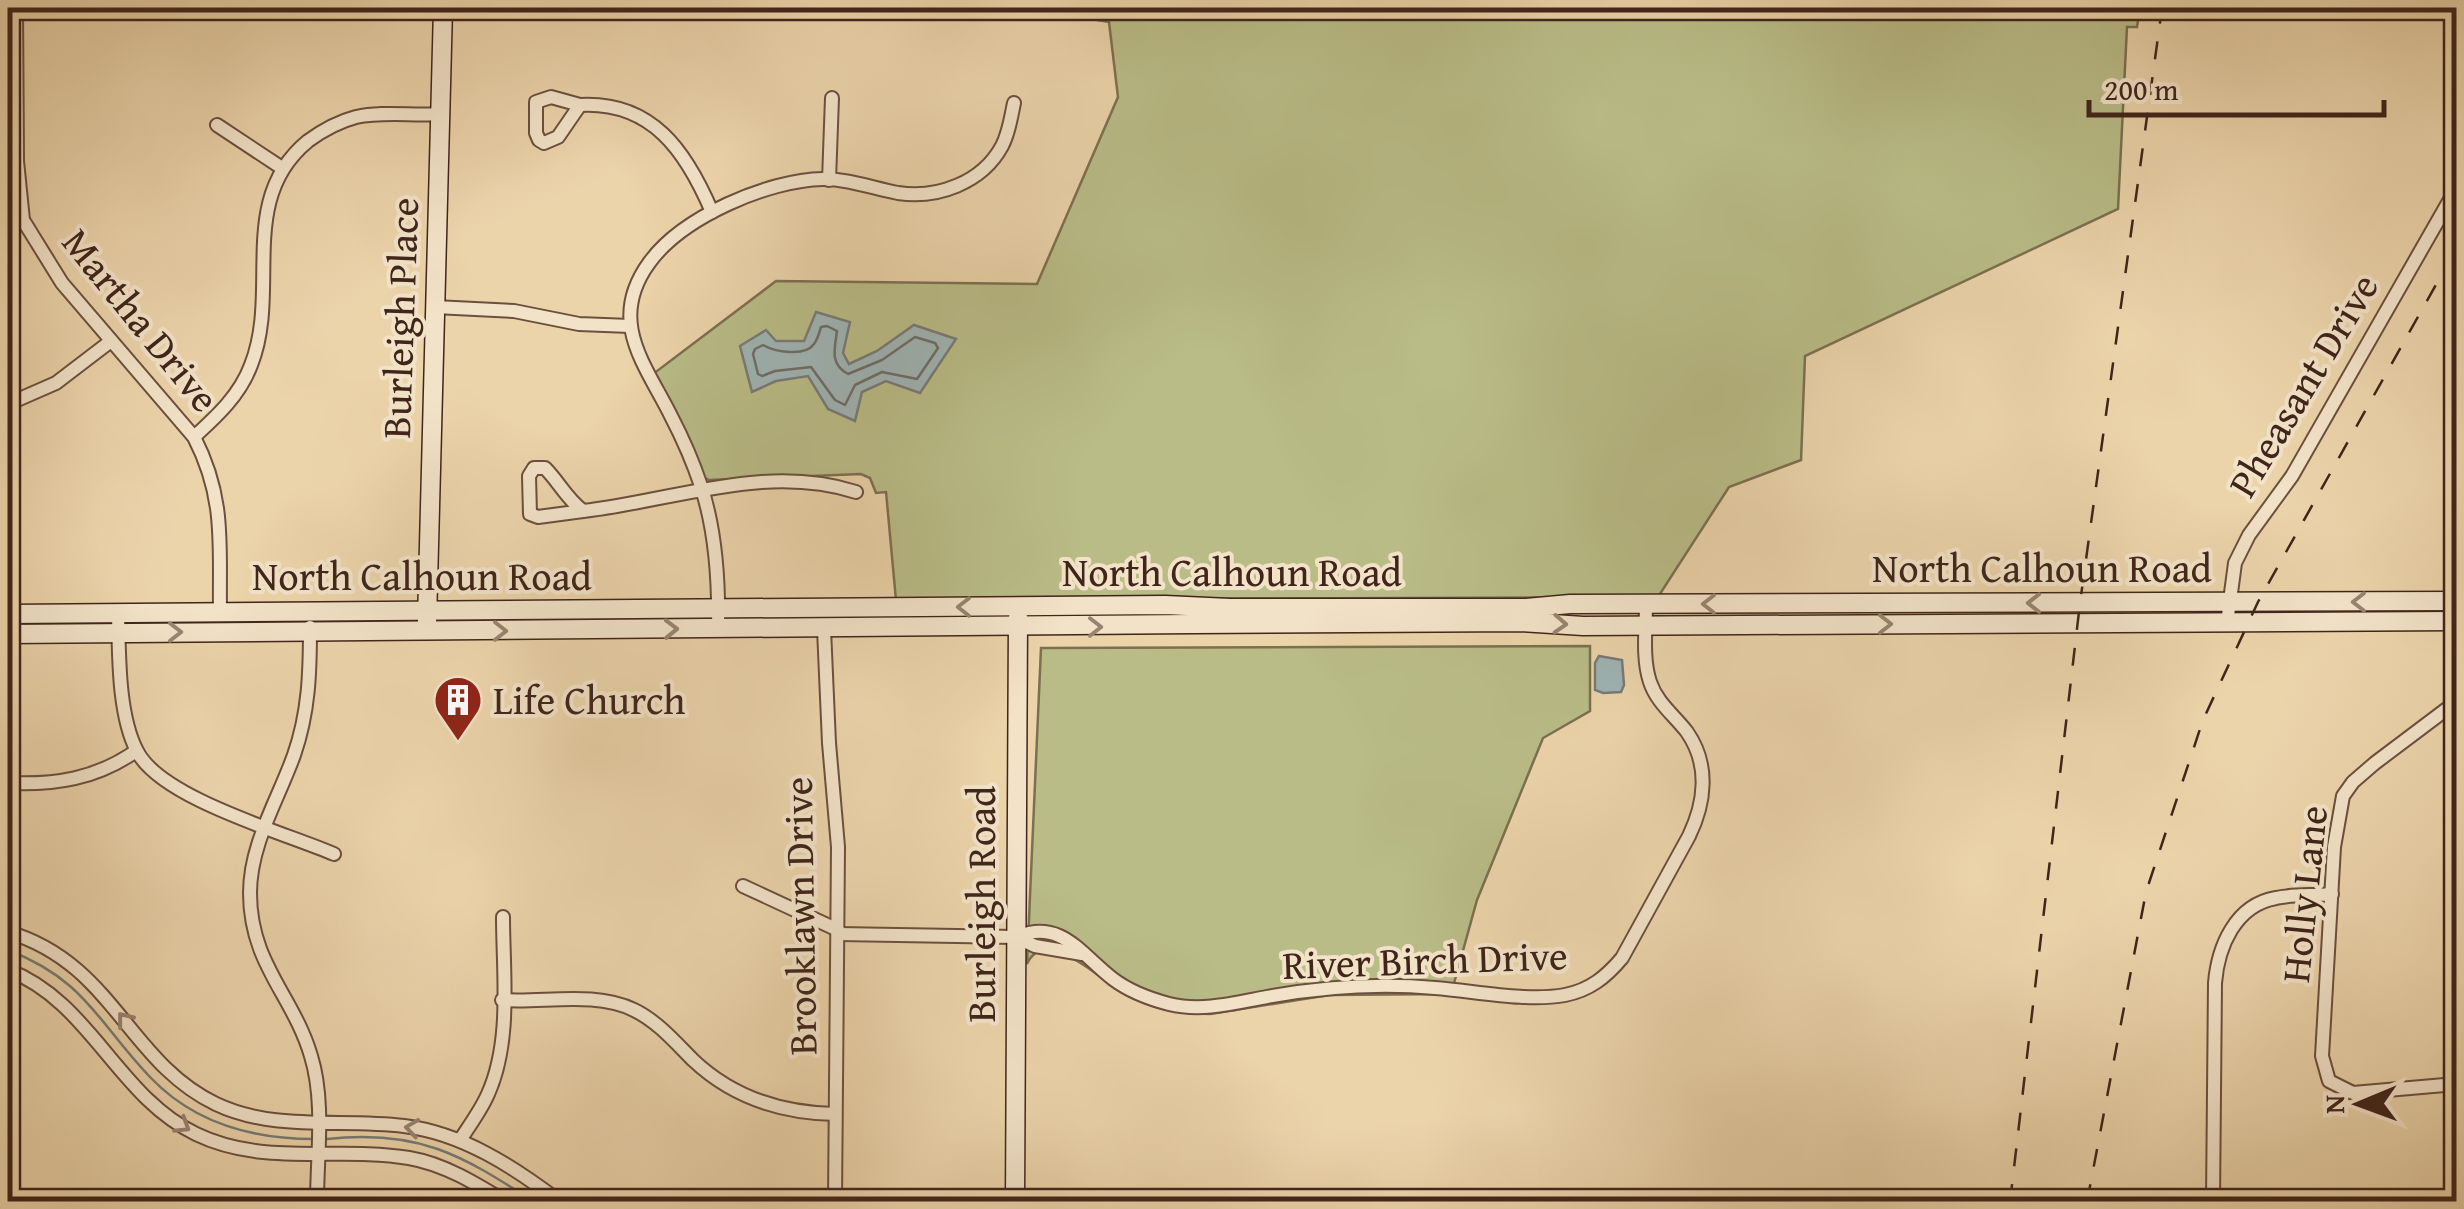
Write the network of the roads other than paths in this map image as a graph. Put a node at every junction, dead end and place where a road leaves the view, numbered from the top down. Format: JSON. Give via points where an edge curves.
{"nodes":[{"id":1,"x":16,"y":8,"type":"edge"},
{"id":2,"x":443,"y":8,"type":"edge"},
{"id":3,"x":832,"y":98,"type":"dead end"},
{"id":4,"x":1014,"y":102,"type":"dead end"},
{"id":5,"x":580,"y":105,"type":"dead end"},
{"id":6,"x":440,"y":114,"type":"junction"},
{"id":7,"x":217,"y":125,"type":"dead end"},
{"id":8,"x":282,"y":168,"type":"junction"},
{"id":9,"x":829,"y":180,"type":"junction"},
{"id":10,"x":2456,"y":189,"type":"edge"},
{"id":11,"x":712,"y":212,"type":"junction"},
{"id":12,"x":22,"y":214,"type":"junction"},
{"id":13,"x":8,"y":220,"type":"edge"},
{"id":14,"x":435,"y":307,"type":"junction"},
{"id":15,"x":630,"y":326,"type":"junction"},
{"id":16,"x":111,"y":342,"type":"junction"},
{"id":17,"x":8,"y":404,"type":"edge"},
{"id":18,"x":194,"y":437,"type":"junction"},
{"id":19,"x":702,"y":488,"type":"junction"},
{"id":20,"x":856,"y":492,"type":"dead end"},
{"id":21,"x":583,"y":511,"type":"junction"},
{"id":22,"x":2456,"y":601,"type":"edge"},
{"id":23,"x":2227,"y":602,"type":"junction"},
{"id":24,"x":1646,"y":604,"type":"junction"},
{"id":25,"x":1018,"y":606,"type":"junction"},
{"id":26,"x":718,"y":608,"type":"junction"},
{"id":27,"x":427,"y":610,"type":"junction"},
{"id":28,"x":220,"y":612,"type":"junction"},
{"id":29,"x":118,"y":613,"type":"junction"},
{"id":30,"x":8,"y":614,"type":"edge"},
{"id":31,"x":2456,"y":621,"type":"edge"},
{"id":32,"x":2227,"y":623,"type":"junction"},
{"id":33,"x":310,"y":625,"type":"junction"},
{"id":34,"x":1646,"y":625,"type":"junction"},
{"id":35,"x":1018,"y":627,"type":"junction"},
{"id":36,"x":718,"y":629,"type":"junction"},
{"id":37,"x":824,"y":629,"type":"junction"},
{"id":38,"x":427,"y":631,"type":"junction"},
{"id":39,"x":119,"y":633,"type":"junction"},
{"id":40,"x":8,"y":634,"type":"edge"},
{"id":41,"x":2456,"y":702,"type":"edge"},
{"id":42,"x":136,"y":751,"type":"junction"},
{"id":43,"x":8,"y":783,"type":"edge"},
{"id":44,"x":264,"y":826,"type":"junction"},
{"id":45,"x":334,"y":854,"type":"dead end"},
{"id":46,"x":743,"y":886,"type":"dead end"},
{"id":47,"x":2332,"y":894,"type":"junction"},
{"id":48,"x":503,"y":916,"type":"dead end"},
{"id":49,"x":8,"y":932,"type":"edge"},
{"id":50,"x":838,"y":932,"type":"junction"},
{"id":51,"x":1016,"y":936,"type":"junction"},
{"id":52,"x":8,"y":970,"type":"edge"},
{"id":53,"x":502,"y":1000,"type":"junction"},
{"id":54,"x":2456,"y":1084,"type":"edge"},
{"id":55,"x":835,"y":1114,"type":"junction"},
{"id":56,"x":317,"y":1139,"type":"junction"},
{"id":57,"x":460,"y":1140,"type":"junction"},
{"id":58,"x":317,"y":1202,"type":"edge"},
{"id":59,"x":506,"y":1202,"type":"edge"},
{"id":60,"x":560,"y":1202,"type":"edge"},
{"id":61,"x":835,"y":1202,"type":"edge"},
{"id":62,"x":1015,"y":1202,"type":"edge"},
{"id":63,"x":2213,"y":1202,"type":"edge"}],
"edges":[{"from":1,"to":12,"type":"street","name":"Martha Drive"},
{"from":2,"to":6,"type":"main road","name":"Burleigh Place"},
{"from":3,"to":9,"type":"street"},
{"from":4,"to":9,"type":"street","via":[[1002,147],[959,186],[920,195]]},
{"from":5,"to":11,"type":"street","via":[[623,108],[660,129]]},
{"from":6,"to":8,"type":"street","via":[[336,123]]},
{"from":6,"to":14,"type":"main road","name":"Burleigh Place"},
{"from":7,"to":8,"type":"street"},
{"from":8,"to":18,"type":"street","via":[[266,213],[261,320],[251,367],[229,402]]},
{"from":9,"to":11,"type":"street","via":[[762,190]]},
{"from":10,"to":23,"type":"street","name":"Pheasant Drive","via":[[2292,476],[2248,535]]},
{"from":11,"to":15,"type":"street","via":[[648,264]]},
{"from":12,"to":13,"type":"street"},
{"from":12,"to":16,"type":"street","name":"Martha Drive","via":[[52,269]]},
{"from":14,"to":15,"type":"street"},
{"from":14,"to":27,"type":"main road","name":"Burleigh Place"},
{"from":15,"to":19,"type":"street","via":[[636,352]]},
{"from":16,"to":17,"type":"street","via":[[56,383]]},
{"from":16,"to":18,"type":"street","name":"Martha Drive"},
{"from":18,"to":28,"type":"street","name":"Martha Drive","via":[[214,478],[218,504]]},
{"from":19,"to":20,"type":"street","via":[[778,482]]},
{"from":19,"to":21,"type":"street"},
{"from":19,"to":26,"type":"street"},
{"from":21,"to":21,"type":"street","via":[[545,468],[530,472],[530,514]]},
{"from":22,"to":23,"type":"main road","name":"North Calhoun Road","one_way":true},
{"from":23,"to":24,"type":"main road","name":"North Calhoun Road","one_way":true},
{"from":23,"to":32,"type":"street","name":"Pheasant Drive"},
{"from":24,"to":25,"type":"main road","name":"North Calhoun Road"},
{"from":24,"to":34,"type":"street","name":"River Birch Drive"},
{"from":25,"to":26,"type":"main road","name":"North Calhoun Road","one_way":true},
{"from":25,"to":35,"type":"main road","name":"Burleigh Road"},
{"from":26,"to":27,"type":"main road","name":"North Calhoun Road"},
{"from":26,"to":36,"type":"street"},
{"from":27,"to":28,"type":"main road","name":"North Calhoun Road"},
{"from":27,"to":38,"type":"main road","name":"Burleigh Place"},
{"from":28,"to":29,"type":"main road","name":"North Calhoun Road"},
{"from":29,"to":30,"type":"main road","name":"North Calhoun Road"},
{"from":29,"to":39,"type":"street"},
{"from":31,"to":32,"type":"main road","name":"North Calhoun Road"},
{"from":34,"to":32,"type":"main road","name":"North Calhoun Road","one_way":true},
{"from":33,"to":38,"type":"main road","name":"North Calhoun Road"},
{"from":39,"to":33,"type":"main road","name":"North Calhoun Road","one_way":true},
{"from":33,"to":44,"type":"street","via":[[308,703]]},
{"from":35,"to":34,"type":"main road","name":"North Calhoun Road","one_way":true},
{"from":34,"to":51,"type":"street","name":"River Birch Drive","via":[[1649,680],[1694,744],[1704,792],[1698,817],[1639,928],[1622,958],[1596,983],[1549,996],[1352,987],[1180,1006],[1130,990],[1066,938],[1033,930]]},
{"from":35,"to":37,"type":"main road","name":"North Calhoun Road"},
{"from":35,"to":51,"type":"main road","name":"Burleigh Road"},
{"from":36,"to":37,"type":"main road","name":"North Calhoun Road"},
{"from":38,"to":36,"type":"main road","name":"North Calhoun Road","one_way":true},
{"from":37,"to":50,"type":"street","name":"Brooklawn Drive"},
{"from":39,"to":40,"type":"main road","name":"North Calhoun Road"},
{"from":39,"to":42,"type":"street"},
{"from":41,"to":47,"type":"street","name":"Holly Lane","via":[[2343,796]]},
{"from":42,"to":43,"type":"street","via":[[88,776]]},
{"from":42,"to":44,"type":"street","via":[[178,790]]},
{"from":44,"to":45,"type":"street"},
{"from":44,"to":56,"type":"street","via":[[251,879],[254,931],[310,1051]]},
{"from":46,"to":50,"type":"street"},
{"from":47,"to":54,"type":"street","name":"Holly Lane","via":[[2322,1065],[2329,1081],[2345,1092]]},
{"from":47,"to":63,"type":"street","via":[[2262,902],[2235,924],[2220,952]]},
{"from":48,"to":53,"type":"street"},
{"from":56,"to":49,"type":"street","one_way":true,"via":[[190,1089],[88,978],[36,942]]},
{"from":50,"to":51,"type":"street","name":"River Birch Drive"},
{"from":50,"to":55,"type":"street","name":"Brooklawn Drive"},
{"from":51,"to":62,"type":"main road","name":"Burleigh Road"},
{"from":52,"to":56,"type":"street","one_way":true,"via":[[60,1001],[136,1088],[183,1126],[232,1147]]},
{"from":53,"to":55,"type":"street","via":[[623,1006],[744,1096]]},
{"from":53,"to":57,"type":"street","via":[[493,1082]]},
{"from":55,"to":61,"type":"street","name":"Brooklawn Drive"},
{"from":57,"to":56,"type":"street","one_way":true,"via":[[400,1125]]},
{"from":56,"to":58,"type":"street"},
{"from":56,"to":59,"type":"street","via":[[427,1162]]},
{"from":57,"to":60,"type":"street"}]}
